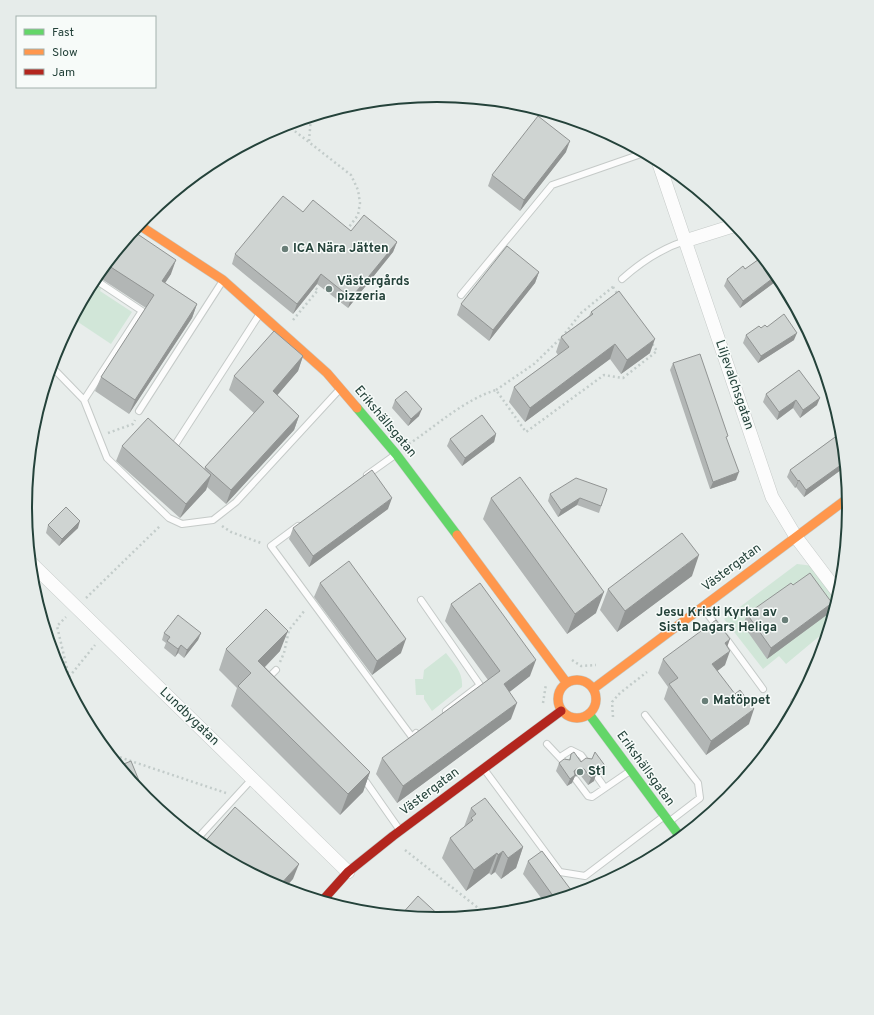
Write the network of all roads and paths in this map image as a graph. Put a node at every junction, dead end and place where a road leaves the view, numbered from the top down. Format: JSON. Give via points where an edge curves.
{"nodes":[{"id":1,"x":311,"y":123,"type":"edge"},
{"id":2,"x":292,"y":129,"type":"edge"},
{"id":3,"x":309,"y":142,"type":"junction"},
{"id":4,"x":637,"y":155,"type":"edge"},
{"id":5,"x":661,"y":171,"type":"edge"},
{"id":6,"x":729,"y":227,"type":"edge"},
{"id":7,"x":144,"y":228,"type":"edge"},
{"id":8,"x":344,"y":233,"type":"edge"},
{"id":9,"x":685,"y":240,"type":"junction"},
{"id":10,"x":223,"y":280,"type":"junction"},
{"id":11,"x":622,"y":280,"type":"joint"},
{"id":12,"x":308,"y":281,"type":"edge"},
{"id":13,"x":100,"y":283,"type":"edge"},
{"id":14,"x":613,"y":287,"type":"junction"},
{"id":15,"x":461,"y":295,"type":"dead end"},
{"id":16,"x":622,"y":300,"type":"edge"},
{"id":17,"x":260,"y":313,"type":"junction"},
{"id":18,"x":293,"y":320,"type":"dead end"},
{"id":19,"x":648,"y":338,"type":"edge"},
{"id":20,"x":56,"y":371,"type":"edge"},
{"id":21,"x":340,"y":388,"type":"junction"},
{"id":22,"x":496,"y":390,"type":"junction"},
{"id":23,"x":84,"y":400,"type":"junction"},
{"id":24,"x":139,"y":411,"type":"joint"},
{"id":25,"x":99,"y":437,"type":"junction"},
{"id":26,"x":175,"y":445,"type":"edge"},
{"id":27,"x":409,"y":445,"type":"dead end"},
{"id":28,"x":396,"y":454,"type":"junction"},
{"id":29,"x":359,"y":482,"type":"edge"},
{"id":30,"x":842,"y":503,"type":"edge"},
{"id":31,"x":169,"y":518,"type":"junction"},
{"id":32,"x":213,"y":520,"type":"junction"},
{"id":33,"x":302,"y":523,"type":"edge"},
{"id":34,"x":796,"y":537,"type":"junction"},
{"id":35,"x":271,"y":546,"type":"junction"},
{"id":36,"x":37,"y":568,"type":"edge"},
{"id":37,"x":834,"y":587,"type":"edge"},
{"id":38,"x":422,"y":600,"type":"dead end"},
{"id":39,"x":312,"y":602,"type":"junction"},
{"id":40,"x":76,"y":607,"type":"junction"},
{"id":41,"x":702,"y":607,"type":"junction"},
{"id":42,"x":104,"y":635,"type":"junction"},
{"id":43,"x":552,"y":664,"type":"junction"},
{"id":44,"x":597,"y":665,"type":"dead end"},
{"id":45,"x":651,"y":669,"type":"dead end"},
{"id":46,"x":276,"y":670,"type":"joint"},
{"id":47,"x":68,"y":674,"type":"edge"},
{"id":48,"x":69,"y":677,"type":"edge"},
{"id":49,"x":566,"y":682,"type":"junction"},
{"id":50,"x":271,"y":686,"type":"edge"},
{"id":51,"x":593,"y":689,"type":"junction"},
{"id":52,"x":763,"y":689,"type":"dead end"},
{"id":53,"x":561,"y":711,"type":"junction"},
{"id":54,"x":443,"y":713,"type":"edge"},
{"id":55,"x":589,"y":714,"type":"junction"},
{"id":56,"x":646,"y":715,"type":"dead end"},
{"id":57,"x":424,"y":727,"type":"edge"},
{"id":58,"x":604,"y":735,"type":"junction"},
{"id":59,"x":547,"y":744,"type":"dead end"},
{"id":60,"x":118,"y":757,"type":"edge"},
{"id":61,"x":560,"y":757,"type":"junction"},
{"id":62,"x":587,"y":763,"type":"edge"},
{"id":63,"x":565,"y":764,"type":"edge"},
{"id":64,"x":355,"y":768,"type":"edge"},
{"id":65,"x":484,"y":768,"type":"junction"},
{"id":66,"x":630,"y":770,"type":"junction"},
{"id":67,"x":598,"y":778,"type":"edge"},
{"id":68,"x":252,"y":779,"type":"junction"},
{"id":69,"x":576,"y":780,"type":"edge"},
{"id":70,"x":605,"y":788,"type":"junction"},
{"id":71,"x":236,"y":796,"type":"junction"},
{"id":72,"x":666,"y":819,"type":"junction"},
{"id":73,"x":400,"y":830,"type":"junction"},
{"id":74,"x":677,"y":834,"type":"edge"},
{"id":75,"x":200,"y":836,"type":"edge"},
{"id":76,"x":405,"y":850,"type":"dead end"},
{"id":77,"x":348,"y":872,"type":"junction"},
{"id":78,"x":326,"y":897,"type":"edge"},
{"id":79,"x":482,"y":910,"type":"edge"}],
"edges":[{"from":1,"to":3,"type":"path"},
{"from":2,"to":3,"type":"path"},
{"from":3,"to":8,"type":"path","via":[[351,175],[358,190],[358,216]]},
{"from":4,"to":15,"type":"lane","via":[[552,185]]},
{"from":5,"to":9,"type":"street","name":"Liljevalchsgatan"},
{"from":6,"to":9,"type":"street"},
{"from":7,"to":10,"type":"street","name":"Erikshällsgatan"},
{"from":9,"to":11,"type":"lane","via":[[667,246],[639,264]]},
{"from":9,"to":34,"type":"street","name":"Liljevalchsgatan","via":[[772,497]]},
{"from":10,"to":17,"type":"street","name":"Erikshällsgatan"},
{"from":10,"to":24,"type":"lane"},
{"from":11,"to":14,"type":"path"},
{"from":12,"to":18,"type":"path","via":[[318,290]]},
{"from":13,"to":23,"type":"lane","via":[[142,311]]},
{"from":14,"to":16,"type":"path"},
{"from":14,"to":22,"type":"path","via":[[581,313],[562,337],[534,364]]},
{"from":17,"to":21,"type":"street","name":"Erikshällsgatan","via":[[327,373]]},
{"from":17,"to":26,"type":"lane"},
{"from":19,"to":22,"type":"path","via":[[657,351],[623,378],[604,375],[526,432]]},
{"from":20,"to":23,"type":"lane"},
{"from":21,"to":28,"type":"street","name":"Erikshällsgatan"},
{"from":21,"to":32,"type":"lane","via":[[236,502]]},
{"from":22,"to":27,"type":"path","via":[[470,401]]},
{"from":23,"to":25,"type":"lane"},
{"from":24,"to":25,"type":"path","via":[[133,424]]},
{"from":25,"to":31,"type":"lane","via":[[107,458]]},
{"from":28,"to":29,"type":"lane"},
{"from":28,"to":43,"type":"street","name":"Erikshällsgatan"},
{"from":30,"to":34,"type":"street","name":"Västergatan"},
{"from":31,"to":32,"type":"lane","via":[[182,524]]},
{"from":31,"to":40,"type":"path"},
{"from":32,"to":35,"type":"path","via":[[231,532]]},
{"from":33,"to":35,"type":"lane"},
{"from":34,"to":37,"type":"street","name":"Liljevalchsgatan"},
{"from":34,"to":41,"type":"street","name":"Västergatan"},
{"from":35,"to":39,"type":"lane"},
{"from":36,"to":40,"type":"street","name":"Lundbygatan"},
{"from":38,"to":54,"type":"lane","via":[[480,685]]},
{"from":39,"to":46,"type":"path","via":[[289,630],[284,653]]},
{"from":39,"to":57,"type":"lane","via":[[412,737]]},
{"from":40,"to":42,"type":"street","name":"Lundbygatan"},
{"from":40,"to":47,"type":"path","via":[[57,626]]},
{"from":41,"to":51,"type":"street","name":"Västergatan"},
{"from":41,"to":52,"type":"lane"},
{"from":42,"to":48,"type":"path"},
{"from":42,"to":68,"type":"street","name":"Lundbygatan"},
{"from":43,"to":44,"type":"path","via":[[564,656],[581,666]]},
{"from":43,"to":49,"type":"street","name":"Erikshällsgatan"},
{"from":45,"to":58,"type":"path","via":[[612,702],[617,725]]},
{"from":46,"to":50,"type":"lane","via":[[266,681]]},
{"from":49,"to":51,"type":"street","via":[[576,679],[586,681]]},
{"from":49,"to":53,"type":"street","via":[[560,688],[557,699]]},
{"from":51,"to":55,"type":"street","via":[[596,699],[594,709]]},
{"from":53,"to":55,"type":"street","via":[[566,716],[576,719]]},
{"from":53,"to":65,"type":"street","name":"Västergatan"},
{"from":55,"to":58,"type":"street","name":"Erikshällsgatan"},
{"from":56,"to":72,"type":"lane","via":[[698,783],[700,798]]},
{"from":58,"to":66,"type":"street","name":"Erikshällsgatan"},
{"from":59,"to":61,"type":"lane"},
{"from":60,"to":71,"type":"path"},
{"from":61,"to":62,"type":"lane","via":[[570,750],[575,750]]},
{"from":61,"to":63,"type":"lane"},
{"from":64,"to":73,"type":"lane"},
{"from":65,"to":72,"type":"lane","via":[[560,872],[585,876]]},
{"from":65,"to":73,"type":"street","name":"Västergatan"},
{"from":66,"to":70,"type":"lane"},
{"from":66,"to":72,"type":"street","name":"Erikshällsgatan"},
{"from":67,"to":70,"type":"lane"},
{"from":68,"to":71,"type":"lane"},
{"from":68,"to":77,"type":"street","name":"Lundbygatan"},
{"from":69,"to":70,"type":"lane","via":[[588,796],[592,797]]},
{"from":71,"to":75,"type":"lane"},
{"from":72,"to":74,"type":"street","name":"Erikshällsgatan"},
{"from":73,"to":77,"type":"street","name":"Västergatan"},
{"from":76,"to":79,"type":"path"},
{"from":77,"to":78,"type":"street","name":"Västergatan"}]}
